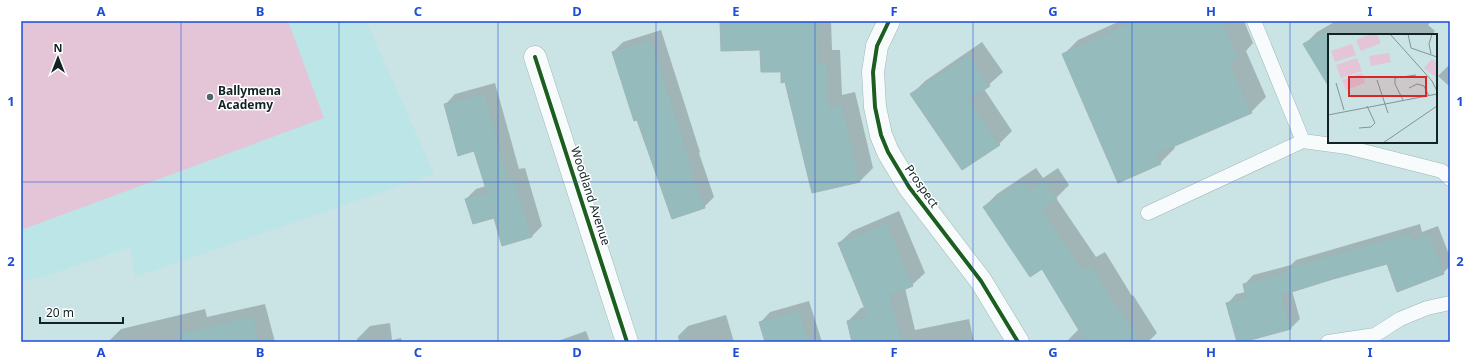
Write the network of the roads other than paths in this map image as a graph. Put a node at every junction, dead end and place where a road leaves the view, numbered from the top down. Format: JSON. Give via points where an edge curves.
{"nodes":[{"id":1,"x":889,"y":21,"type":"edge"},
{"id":2,"x":1254,"y":21,"type":"edge"},
{"id":3,"x":535,"y":57,"type":"dead end"},
{"id":4,"x":1303,"y":141,"type":"junction"},
{"id":5,"x":1450,"y":179,"type":"edge"},
{"id":6,"x":1148,"y":213,"type":"dead end"},
{"id":7,"x":1450,"y":304,"type":"edge"},
{"id":8,"x":627,"y":342,"type":"edge"},
{"id":9,"x":1018,"y":342,"type":"edge"},
{"id":10,"x":1328,"y":342,"type":"edge"}],
"edges":[{"from":1,"to":9,"type":"street","name":"Prospect","via":[[877,46],[873,72],[875,107],[881,135],[909,187],[981,280]]},
{"from":2,"to":4,"type":"lane"},
{"from":3,"to":8,"type":"street","name":"Woodland Avenue"},
{"from":4,"to":5,"type":"lane","via":[[1347,146],[1442,171]]},
{"from":4,"to":6,"type":"lane"},
{"from":7,"to":10,"type":"lane","via":[[1427,308],[1400,319],[1376,335]]}]}
